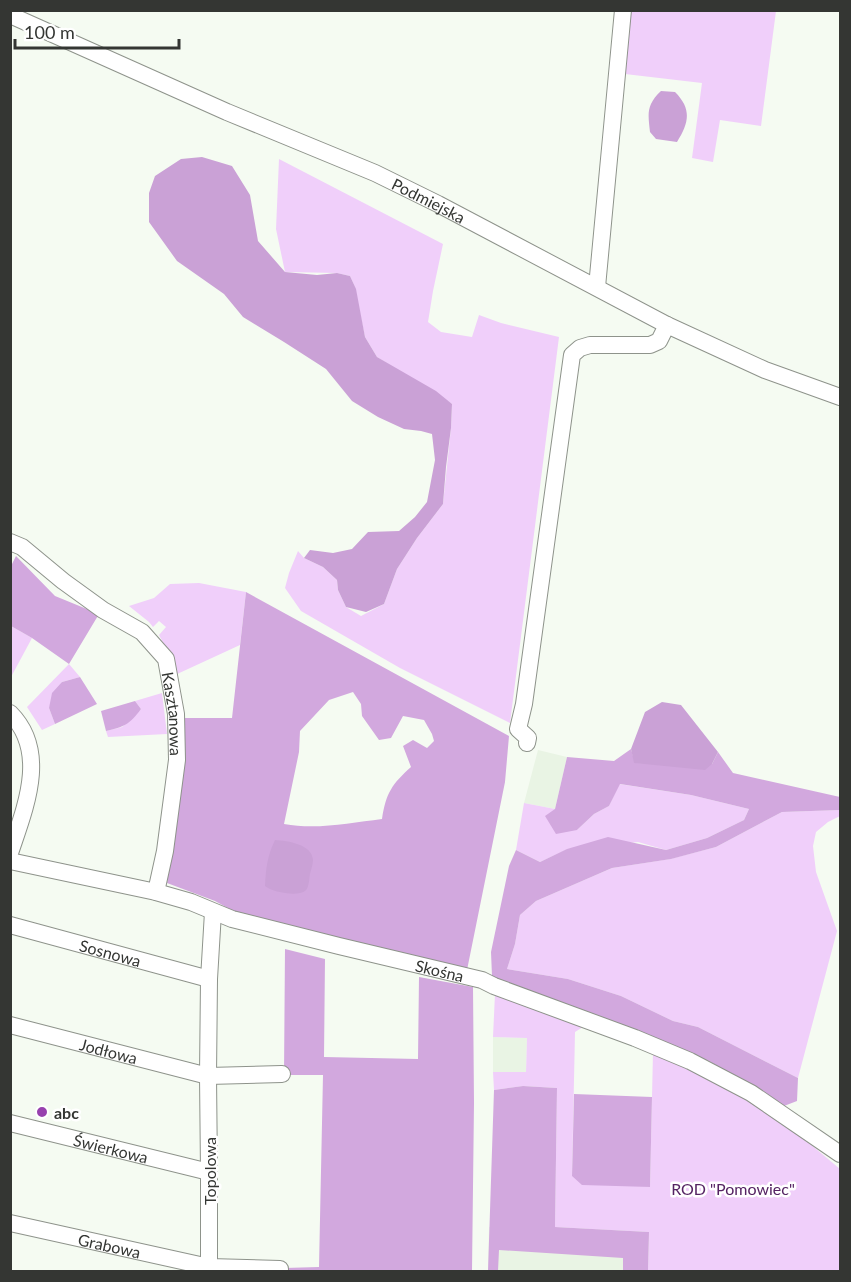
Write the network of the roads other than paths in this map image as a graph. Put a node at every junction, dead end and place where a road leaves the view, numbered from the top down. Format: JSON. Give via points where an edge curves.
{"nodes":[{"id":1,"x":623,"y":10,"type":"edge"},
{"id":2,"x":10,"y":15,"type":"edge"},
{"id":3,"x":597,"y":287,"type":"junction"},
{"id":4,"x":667,"y":325,"type":"junction"},
{"id":5,"x":840,"y":397,"type":"edge"},
{"id":6,"x":10,"y":542,"type":"edge"},
{"id":7,"x":10,"y":713,"type":"edge"},
{"id":8,"x":527,"y":743,"type":"dead end"},
{"id":9,"x":10,"y":853,"type":"edge"},
{"id":10,"x":10,"y":861,"type":"edge"},
{"id":11,"x":156,"y":892,"type":"junction"},
{"id":12,"x":213,"y":912,"type":"junction"},
{"id":13,"x":10,"y":925,"type":"edge"},
{"id":14,"x":209,"y":979,"type":"junction"},
{"id":15,"x":10,"y":1025,"type":"edge"},
{"id":16,"x":282,"y":1074,"type":"dead end"},
{"id":17,"x":208,"y":1076,"type":"junction"},
{"id":18,"x":10,"y":1123,"type":"edge"},
{"id":19,"x":840,"y":1154,"type":"edge"},
{"id":20,"x":209,"y":1172,"type":"junction"},
{"id":21,"x":10,"y":1223,"type":"edge"},
{"id":22,"x":209,"y":1269,"type":"edge"},
{"id":23,"x":280,"y":1269,"type":"dead end"}],
"edges":[{"from":1,"to":3,"type":"street"},
{"from":2,"to":3,"type":"street","name":"Podmiejska","via":[[375,173]]},
{"from":3,"to":4,"type":"street","name":"Podmiejska"},
{"from":4,"to":5,"type":"street","name":"Podmiejska","via":[[765,370]]},
{"from":4,"to":8,"type":"street","via":[[659,341],[650,345],[590,345],[572,355],[519,729],[528,738]]},
{"from":6,"to":11,"type":"street","name":"Kasztanowa","via":[[103,610],[142,632],[166,659],[176,714],[177,760]]},
{"from":7,"to":9,"type":"street","via":[[27,736],[32,763],[30,787]]},
{"from":10,"to":11,"type":"street","name":"Skośna"},
{"from":11,"to":12,"type":"street","name":"Skośna"},
{"from":12,"to":14,"type":"street","name":"Topolowa"},
{"from":12,"to":19,"type":"street","name":"Skośna","via":[[482,980],[635,1038],[751,1093]]},
{"from":13,"to":14,"type":"street","name":"Sosnowa"},
{"from":14,"to":17,"type":"street","name":"Topolowa"},
{"from":15,"to":17,"type":"street","name":"Jodłowa"},
{"from":16,"to":17,"type":"street"},
{"from":17,"to":20,"type":"street","name":"Topolowa"},
{"from":18,"to":20,"type":"street","name":"Świerkowa"},
{"from":20,"to":22,"type":"street","name":"Topolowa"},
{"from":21,"to":22,"type":"street","name":"Grabowa"},
{"from":22,"to":23,"type":"street"}]}
